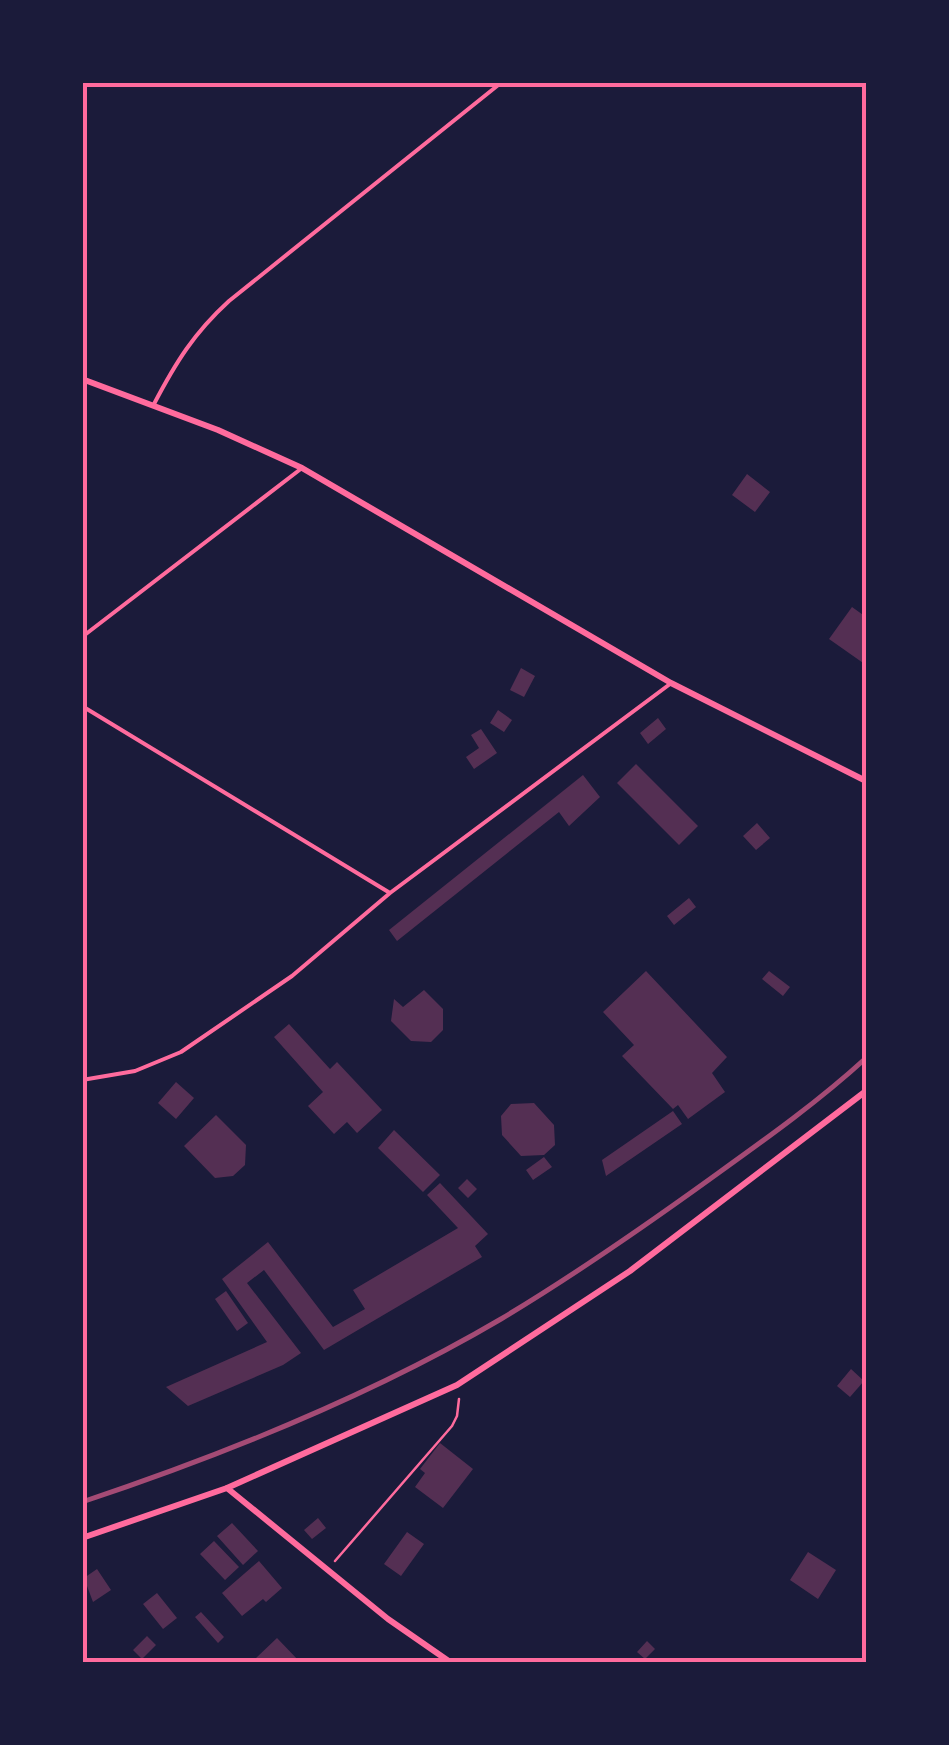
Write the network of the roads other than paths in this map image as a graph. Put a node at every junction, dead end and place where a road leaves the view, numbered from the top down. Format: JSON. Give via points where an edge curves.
{"nodes":[{"id":1,"x":502,"y":82,"type":"edge"},
{"id":2,"x":82,"y":378,"type":"edge"},
{"id":3,"x":154,"y":404,"type":"junction"},
{"id":4,"x":302,"y":468,"type":"junction"},
{"id":5,"x":82,"y":637,"type":"edge"},
{"id":6,"x":671,"y":683,"type":"junction"},
{"id":7,"x":82,"y":706,"type":"edge"},
{"id":8,"x":866,"y":781,"type":"edge"},
{"id":9,"x":390,"y":894,"type":"junction"},
{"id":10,"x":82,"y":1080,"type":"edge"},
{"id":11,"x":866,"y":1092,"type":"edge"},
{"id":12,"x":227,"y":1488,"type":"junction"},
{"id":13,"x":82,"y":1538,"type":"edge"},
{"id":14,"x":450,"y":1662,"type":"edge"}],
"edges":[{"from":1,"to":3,"type":"lane","via":[[229,301],[198,330]]},
{"from":2,"to":3,"type":"street"},
{"from":3,"to":4,"type":"street"},
{"from":4,"to":5,"type":"lane"},
{"from":4,"to":6,"type":"street"},
{"from":6,"to":8,"type":"street"},
{"from":6,"to":9,"type":"lane"},
{"from":7,"to":9,"type":"lane"},
{"from":9,"to":10,"type":"lane","via":[[292,976],[182,1052],[134,1071]]},
{"from":11,"to":12,"type":"street","via":[[630,1271],[457,1385]]},
{"from":12,"to":13,"type":"street"},
{"from":12,"to":14,"type":"street"}]}
